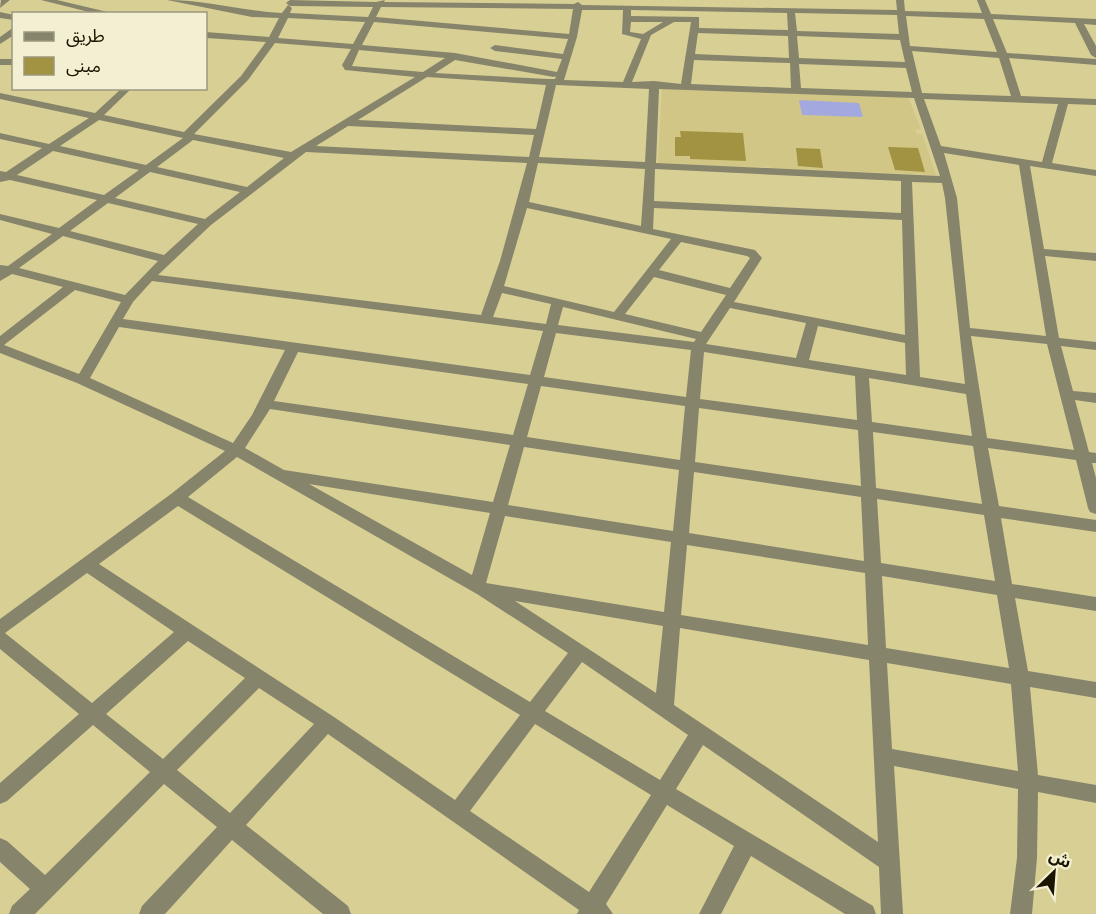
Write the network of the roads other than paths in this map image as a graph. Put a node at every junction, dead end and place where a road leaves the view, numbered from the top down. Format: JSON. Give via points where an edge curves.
{"nodes":[{"id":1,"x":6,"y":0,"type":"edge"},
{"id":2,"x":45,"y":0,"type":"edge"},
{"id":3,"x":88,"y":0,"type":"edge"},
{"id":4,"x":171,"y":0,"type":"edge"},
{"id":5,"x":981,"y":0,"type":"edge"},
{"id":6,"x":290,"y":1,"type":"edge"},
{"id":7,"x":333,"y":2,"type":"edge"},
{"id":8,"x":380,"y":2,"type":"edge"},
{"id":9,"x":627,"y":3,"type":"edge"},
{"id":10,"x":0,"y":5,"type":"edge"},
{"id":11,"x":578,"y":5,"type":"junction"},
{"id":12,"x":75,"y":6,"type":"junction"},
{"id":13,"x":900,"y":6,"type":"edge"},
{"id":14,"x":698,"y":8,"type":"junction"},
{"id":15,"x":791,"y":10,"type":"junction"},
{"id":16,"x":103,"y":12,"type":"edge"},
{"id":17,"x":500,"y":14,"type":"edge"},
{"id":18,"x":988,"y":15,"type":"junction"},
{"id":19,"x":285,"y":16,"type":"junction"},
{"id":20,"x":371,"y":19,"type":"junction"},
{"id":21,"x":628,"y":19,"type":"junction"},
{"id":22,"x":671,"y":19,"type":"junction"},
{"id":23,"x":696,"y":19,"type":"junction"},
{"id":24,"x":1078,"y":21,"type":"junction"},
{"id":25,"x":1096,"y":22,"type":"edge"},
{"id":26,"x":694,"y":30,"type":"junction"},
{"id":27,"x":12,"y":32,"type":"edge"},
{"id":28,"x":792,"y":34,"type":"junction"},
{"id":29,"x":207,"y":35,"type":"edge"},
{"id":30,"x":645,"y":37,"type":"junction"},
{"id":31,"x":573,"y":38,"type":"junction"},
{"id":32,"x":273,"y":40,"type":"junction"},
{"id":33,"x":0,"y":41,"type":"edge"},
{"id":34,"x":906,"y":43,"type":"junction"},
{"id":35,"x":357,"y":46,"type":"junction"},
{"id":36,"x":495,"y":48,"type":"junction"},
{"id":37,"x":1003,"y":55,"type":"junction"},
{"id":38,"x":1096,"y":55,"type":"edge"},
{"id":39,"x":456,"y":56,"type":"junction"},
{"id":40,"x":567,"y":57,"type":"junction"},
{"id":41,"x":690,"y":57,"type":"junction"},
{"id":42,"x":794,"y":61,"type":"junction"},
{"id":43,"x":1096,"y":62,"type":"edge"},
{"id":44,"x":492,"y":63,"type":"junction"},
{"id":45,"x":910,"y":65,"type":"junction"},
{"id":46,"x":423,"y":76,"type":"junction"},
{"id":47,"x":558,"y":79,"type":"junction"},
{"id":48,"x":627,"y":83,"type":"junction"},
{"id":49,"x":654,"y":84,"type":"junction"},
{"id":50,"x":686,"y":85,"type":"junction"},
{"id":51,"x":126,"y":90,"type":"edge"},
{"id":52,"x":796,"y":90,"type":"junction"},
{"id":53,"x":917,"y":94,"type":"junction"},
{"id":54,"x":0,"y":96,"type":"edge"},
{"id":55,"x":1017,"y":99,"type":"junction"},
{"id":56,"x":1064,"y":101,"type":"junction"},
{"id":57,"x":1096,"y":102,"type":"edge"},
{"id":58,"x":97,"y":117,"type":"junction"},
{"id":59,"x":346,"y":123,"type":"junction"},
{"id":60,"x":540,"y":132,"type":"junction"},
{"id":61,"x":0,"y":136,"type":"edge"},
{"id":62,"x":189,"y":137,"type":"junction"},
{"id":63,"x":51,"y":147,"type":"junction"},
{"id":64,"x":937,"y":149,"type":"junction"},
{"id":65,"x":298,"y":153,"type":"junction"},
{"id":66,"x":533,"y":160,"type":"junction"},
{"id":67,"x":1024,"y":162,"type":"junction"},
{"id":68,"x":1046,"y":165,"type":"junction"},
{"id":69,"x":650,"y":166,"type":"junction"},
{"id":70,"x":148,"y":169,"type":"junction"},
{"id":71,"x":1096,"y":173,"type":"edge"},
{"id":72,"x":3,"y":177,"type":"edge"},
{"id":73,"x":906,"y":178,"type":"junction"},
{"id":74,"x":947,"y":180,"type":"junction"},
{"id":75,"x":247,"y":190,"type":"junction"},
{"id":76,"x":106,"y":200,"type":"junction"},
{"id":77,"x":522,"y":204,"type":"junction"},
{"id":78,"x":648,"y":204,"type":"junction"},
{"id":79,"x":0,"y":217,"type":"edge"},
{"id":80,"x":907,"y":217,"type":"junction"},
{"id":81,"x":207,"y":223,"type":"junction"},
{"id":82,"x":647,"y":231,"type":"junction"},
{"id":83,"x":61,"y":232,"type":"junction"},
{"id":84,"x":678,"y":238,"type":"junction"},
{"id":85,"x":1038,"y":252,"type":"junction"},
{"id":86,"x":1096,"y":257,"type":"edge"},
{"id":87,"x":166,"y":259,"type":"junction"},
{"id":88,"x":3,"y":272,"type":"edge"},
{"id":89,"x":651,"y":272,"type":"junction"},
{"id":90,"x":148,"y":277,"type":"junction"},
{"id":91,"x":72,"y":286,"type":"junction"},
{"id":92,"x":499,"y":288,"type":"junction"},
{"id":93,"x":731,"y":299,"type":"junction"},
{"id":94,"x":128,"y":300,"type":"junction"},
{"id":95,"x":558,"y":303,"type":"junction"},
{"id":96,"x":616,"y":317,"type":"junction"},
{"id":97,"x":486,"y":320,"type":"junction"},
{"id":98,"x":813,"y":321,"type":"junction"},
{"id":99,"x":114,"y":322,"type":"junction"},
{"id":100,"x":551,"y":327,"type":"junction"},
{"id":101,"x":964,"y":331,"type":"junction"},
{"id":102,"x":912,"y":340,"type":"junction"},
{"id":103,"x":1053,"y":341,"type":"junction"},
{"id":104,"x":0,"y":342,"type":"edge"},
{"id":105,"x":701,"y":342,"type":"junction"},
{"id":106,"x":1096,"y":346,"type":"edge"},
{"id":107,"x":0,"y":348,"type":"edge"},
{"id":108,"x":293,"y":348,"type":"junction"},
{"id":109,"x":801,"y":363,"type":"junction"},
{"id":110,"x":862,"y":373,"type":"junction"},
{"id":111,"x":82,"y":380,"type":"junction"},
{"id":112,"x":535,"y":382,"type":"junction"},
{"id":113,"x":913,"y":382,"type":"junction"},
{"id":114,"x":972,"y":390,"type":"junction"},
{"id":115,"x":1067,"y":395,"type":"junction"},
{"id":116,"x":1096,"y":398,"type":"edge"},
{"id":117,"x":265,"y":404,"type":"junction"},
{"id":118,"x":692,"y":404,"type":"junction"},
{"id":119,"x":865,"y":428,"type":"junction"},
{"id":120,"x":518,"y":442,"type":"junction"},
{"id":121,"x":980,"y":443,"type":"junction"},
{"id":122,"x":236,"y":450,"type":"junction"},
{"id":123,"x":1090,"y":457,"type":"edge"},
{"id":124,"x":687,"y":466,"type":"junction"},
{"id":125,"x":277,"y":473,"type":"junction"},
{"id":126,"x":868,"y":493,"type":"junction"},
{"id":127,"x":177,"y":498,"type":"junction"},
{"id":128,"x":500,"y":507,"type":"junction"},
{"id":129,"x":1096,"y":508,"type":"edge"},
{"id":130,"x":990,"y":510,"type":"junction"},
{"id":131,"x":1096,"y":526,"type":"edge"},
{"id":132,"x":680,"y":537,"type":"junction"},
{"id":133,"x":87,"y":565,"type":"junction"},
{"id":134,"x":873,"y":568,"type":"junction"},
{"id":135,"x":480,"y":588,"type":"junction"},
{"id":136,"x":1005,"y":590,"type":"junction"},
{"id":137,"x":1096,"y":604,"type":"edge"},
{"id":138,"x":672,"y":620,"type":"junction"},
{"id":139,"x":0,"y":628,"type":"edge"},
{"id":140,"x":187,"y":631,"type":"junction"},
{"id":141,"x":0,"y":639,"type":"edge"},
{"id":142,"x":580,"y":651,"type":"junction"},
{"id":143,"x":878,"y":654,"type":"junction"},
{"id":144,"x":257,"y":678,"type":"junction"},
{"id":145,"x":1020,"y":678,"type":"junction"},
{"id":146,"x":1096,"y":690,"type":"edge"},
{"id":147,"x":664,"y":708,"type":"junction"},
{"id":148,"x":532,"y":712,"type":"junction"},
{"id":149,"x":92,"y":713,"type":"junction"},
{"id":150,"x":327,"y":723,"type":"junction"},
{"id":151,"x":700,"y":733,"type":"junction"},
{"id":152,"x":883,"y":756,"type":"junction"},
{"id":153,"x":164,"y":771,"type":"junction"},
{"id":154,"x":1028,"y":781,"type":"junction"},
{"id":155,"x":663,"y":792,"type":"junction"},
{"id":156,"x":1096,"y":794,"type":"edge"},
{"id":157,"x":0,"y":795,"type":"edge"},
{"id":158,"x":457,"y":813,"type":"junction"},
{"id":159,"x":231,"y":825,"type":"junction"},
{"id":160,"x":747,"y":842,"type":"junction"},
{"id":161,"x":0,"y":848,"type":"edge"},
{"id":162,"x":889,"y":862,"type":"junction"},
{"id":163,"x":45,"y":889,"type":"junction"},
{"id":164,"x":594,"y":912,"type":"edge"},
{"id":165,"x":20,"y":914,"type":"edge"},
{"id":166,"x":150,"y":914,"type":"edge"},
{"id":167,"x":340,"y":914,"type":"edge"},
{"id":168,"x":710,"y":914,"type":"edge"},
{"id":169,"x":865,"y":914,"type":"edge"},
{"id":170,"x":892,"y":914,"type":"edge"},
{"id":171,"x":1021,"y":914,"type":"edge"}],
"edges":[{"from":1,"to":10,"type":"street"},
{"from":2,"to":12,"type":"street"},
{"from":3,"to":12,"type":"street"},
{"from":4,"to":19,"type":"street","via":[[244,14]]},
{"from":5,"to":18,"type":"street"},
{"from":6,"to":7,"type":"street"},
{"from":6,"to":19,"type":"street"},
{"from":7,"to":8,"type":"street"},
{"from":8,"to":17,"type":"street"},
{"from":8,"to":20,"type":"street"},
{"from":9,"to":11,"type":"street"},
{"from":9,"to":14,"type":"street"},
{"from":9,"to":21,"type":"street"},
{"from":11,"to":17,"type":"street"},
{"from":11,"to":31,"type":"street"},
{"from":12,"to":16,"type":"street"},
{"from":13,"to":15,"type":"street"},
{"from":13,"to":18,"type":"street"},
{"from":13,"to":34,"type":"street"},
{"from":14,"to":15,"type":"street"},
{"from":14,"to":23,"type":"street"},
{"from":15,"to":28,"type":"street"},
{"from":17,"to":20,"type":"street"},
{"from":17,"to":31,"type":"street"},
{"from":17,"to":36,"type":"street"},
{"from":18,"to":24,"type":"street"},
{"from":18,"to":37,"type":"street"},
{"from":19,"to":20,"type":"street"},
{"from":19,"to":32,"type":"street"},
{"from":20,"to":35,"type":"street"},
{"from":21,"to":22,"type":"street"},
{"from":21,"to":30,"type":"street","via":[[627,36]]},
{"from":22,"to":23,"type":"street"},
{"from":22,"to":30,"type":"street"},
{"from":23,"to":26,"type":"street"},
{"from":24,"to":25,"type":"street"},
{"from":24,"to":38,"type":"street"},
{"from":26,"to":28,"type":"street"},
{"from":26,"to":41,"type":"street"},
{"from":27,"to":33,"type":"street"},
{"from":28,"to":34,"type":"street"},
{"from":28,"to":42,"type":"street"},
{"from":29,"to":32,"type":"street"},
{"from":30,"to":48,"type":"street"},
{"from":31,"to":40,"type":"street"},
{"from":32,"to":35,"type":"street"},
{"from":32,"to":62,"type":"street","via":[[240,83]]},
{"from":34,"to":37,"type":"street"},
{"from":34,"to":45,"type":"street"},
{"from":35,"to":39,"type":"street"},
{"from":35,"to":46,"type":"street","via":[[348,68]]},
{"from":36,"to":40,"type":"street"},
{"from":36,"to":44,"type":"street"},
{"from":37,"to":43,"type":"street"},
{"from":37,"to":55,"type":"street"},
{"from":39,"to":44,"type":"street"},
{"from":39,"to":46,"type":"street"},
{"from":40,"to":47,"type":"street"},
{"from":41,"to":42,"type":"street"},
{"from":41,"to":50,"type":"street"},
{"from":42,"to":45,"type":"street"},
{"from":42,"to":52,"type":"street"},
{"from":44,"to":47,"type":"street"},
{"from":45,"to":53,"type":"street"},
{"from":46,"to":47,"type":"street"},
{"from":46,"to":59,"type":"street"},
{"from":47,"to":48,"type":"street"},
{"from":47,"to":60,"type":"street"},
{"from":48,"to":49,"type":"street"},
{"from":49,"to":50,"type":"street"},
{"from":49,"to":69,"type":"street"},
{"from":50,"to":52,"type":"street"},
{"from":51,"to":58,"type":"street"},
{"from":52,"to":53,"type":"street"},
{"from":53,"to":55,"type":"street"},
{"from":53,"to":64,"type":"street"},
{"from":54,"to":58,"type":"street"},
{"from":55,"to":56,"type":"street"},
{"from":56,"to":57,"type":"street"},
{"from":56,"to":68,"type":"street"},
{"from":58,"to":62,"type":"street"},
{"from":58,"to":63,"type":"street"},
{"from":59,"to":60,"type":"street"},
{"from":59,"to":65,"type":"street"},
{"from":60,"to":66,"type":"street"},
{"from":61,"to":63,"type":"street"},
{"from":62,"to":65,"type":"street"},
{"from":62,"to":70,"type":"street"},
{"from":63,"to":70,"type":"street"},
{"from":63,"to":72,"type":"street"},
{"from":64,"to":67,"type":"street"},
{"from":64,"to":74,"type":"street"},
{"from":65,"to":66,"type":"street"},
{"from":65,"to":75,"type":"street"},
{"from":66,"to":69,"type":"street"},
{"from":66,"to":77,"type":"street"},
{"from":67,"to":68,"type":"street"},
{"from":67,"to":85,"type":"street"},
{"from":68,"to":71,"type":"street"},
{"from":69,"to":73,"type":"street"},
{"from":69,"to":78,"type":"street"},
{"from":70,"to":75,"type":"street"},
{"from":70,"to":76,"type":"street"},
{"from":72,"to":76,"type":"street"},
{"from":73,"to":74,"type":"street"},
{"from":73,"to":80,"type":"street"},
{"from":74,"to":101,"type":"street"},
{"from":75,"to":81,"type":"street"},
{"from":76,"to":81,"type":"street"},
{"from":76,"to":83,"type":"street"},
{"from":77,"to":82,"type":"street"},
{"from":77,"to":92,"type":"street"},
{"from":78,"to":80,"type":"street"},
{"from":78,"to":82,"type":"street"},
{"from":79,"to":83,"type":"street"},
{"from":80,"to":102,"type":"street"},
{"from":81,"to":87,"type":"street"},
{"from":82,"to":84,"type":"street"},
{"from":83,"to":87,"type":"street"},
{"from":83,"to":88,"type":"street"},
{"from":84,"to":89,"type":"street"},
{"from":84,"to":93,"type":"street","via":[[754,255],[755,261]]},
{"from":85,"to":86,"type":"street"},
{"from":85,"to":103,"type":"street"},
{"from":87,"to":90,"type":"street"},
{"from":88,"to":91,"type":"street"},
{"from":89,"to":93,"type":"street"},
{"from":89,"to":96,"type":"street"},
{"from":90,"to":94,"type":"street"},
{"from":90,"to":97,"type":"street"},
{"from":91,"to":94,"type":"street"},
{"from":91,"to":104,"type":"street"},
{"from":92,"to":95,"type":"street"},
{"from":92,"to":97,"type":"street"},
{"from":93,"to":98,"type":"street"},
{"from":93,"to":105,"type":"street"},
{"from":94,"to":99,"type":"street"},
{"from":95,"to":96,"type":"street"},
{"from":95,"to":100,"type":"street"},
{"from":96,"to":105,"type":"street"},
{"from":97,"to":100,"type":"street"},
{"from":98,"to":102,"type":"street"},
{"from":98,"to":109,"type":"street"},
{"from":99,"to":108,"type":"street"},
{"from":99,"to":111,"type":"street"},
{"from":100,"to":105,"type":"street"},
{"from":100,"to":112,"type":"street"},
{"from":101,"to":103,"type":"street"},
{"from":101,"to":114,"type":"street"},
{"from":102,"to":113,"type":"street"},
{"from":103,"to":106,"type":"street"},
{"from":103,"to":115,"type":"street"},
{"from":105,"to":109,"type":"street"},
{"from":105,"to":118,"type":"street"},
{"from":107,"to":111,"type":"street"},
{"from":108,"to":112,"type":"street"},
{"from":108,"to":117,"type":"street"},
{"from":109,"to":110,"type":"street"},
{"from":110,"to":113,"type":"street"},
{"from":110,"to":119,"type":"street"},
{"from":111,"to":122,"type":"street"},
{"from":112,"to":118,"type":"street"},
{"from":112,"to":120,"type":"street"},
{"from":113,"to":114,"type":"street"},
{"from":114,"to":121,"type":"street"},
{"from":115,"to":116,"type":"street"},
{"from":115,"to":123,"type":"street"},
{"from":117,"to":120,"type":"street"},
{"from":117,"to":122,"type":"street"},
{"from":118,"to":119,"type":"street"},
{"from":118,"to":124,"type":"street"},
{"from":119,"to":121,"type":"street"},
{"from":119,"to":126,"type":"street"},
{"from":120,"to":124,"type":"street"},
{"from":120,"to":128,"type":"street"},
{"from":121,"to":123,"type":"street"},
{"from":121,"to":130,"type":"street"},
{"from":122,"to":125,"type":"street"},
{"from":122,"to":127,"type":"street"},
{"from":123,"to":129,"type":"street"},
{"from":124,"to":126,"type":"street"},
{"from":124,"to":132,"type":"street"},
{"from":125,"to":128,"type":"street"},
{"from":125,"to":135,"type":"street"},
{"from":126,"to":130,"type":"street"},
{"from":126,"to":134,"type":"street"},
{"from":127,"to":133,"type":"street"},
{"from":127,"to":148,"type":"street"},
{"from":128,"to":132,"type":"street"},
{"from":128,"to":135,"type":"street"},
{"from":130,"to":131,"type":"street"},
{"from":130,"to":136,"type":"street"},
{"from":132,"to":134,"type":"street"},
{"from":132,"to":138,"type":"street"},
{"from":133,"to":139,"type":"street"},
{"from":133,"to":140,"type":"street"},
{"from":134,"to":136,"type":"street"},
{"from":134,"to":143,"type":"street"},
{"from":135,"to":138,"type":"street"},
{"from":135,"to":142,"type":"street"},
{"from":136,"to":137,"type":"street"},
{"from":136,"to":145,"type":"street"},
{"from":138,"to":143,"type":"street"},
{"from":138,"to":147,"type":"street"},
{"from":140,"to":144,"type":"street"},
{"from":140,"to":149,"type":"street"},
{"from":141,"to":149,"type":"street"},
{"from":142,"to":147,"type":"street"},
{"from":142,"to":148,"type":"street"},
{"from":143,"to":145,"type":"street"},
{"from":143,"to":152,"type":"street"},
{"from":144,"to":150,"type":"street"},
{"from":144,"to":153,"type":"street"},
{"from":145,"to":146,"type":"street"},
{"from":145,"to":154,"type":"street"},
{"from":147,"to":151,"type":"street"},
{"from":148,"to":155,"type":"street"},
{"from":148,"to":158,"type":"street"},
{"from":149,"to":153,"type":"street"},
{"from":149,"to":157,"type":"street"},
{"from":150,"to":158,"type":"street"},
{"from":150,"to":159,"type":"street"},
{"from":151,"to":155,"type":"street"},
{"from":151,"to":162,"type":"street"},
{"from":152,"to":154,"type":"street"},
{"from":152,"to":162,"type":"street"},
{"from":153,"to":159,"type":"street"},
{"from":153,"to":163,"type":"street"},
{"from":154,"to":156,"type":"street"},
{"from":154,"to":171,"type":"street","via":[[1027,858]]},
{"from":155,"to":160,"type":"street"},
{"from":155,"to":164,"type":"street"},
{"from":158,"to":164,"type":"street"},
{"from":159,"to":166,"type":"street"},
{"from":159,"to":167,"type":"street"},
{"from":160,"to":168,"type":"street"},
{"from":160,"to":169,"type":"street"},
{"from":161,"to":163,"type":"street"},
{"from":162,"to":170,"type":"street"},
{"from":163,"to":165,"type":"street"}]}
